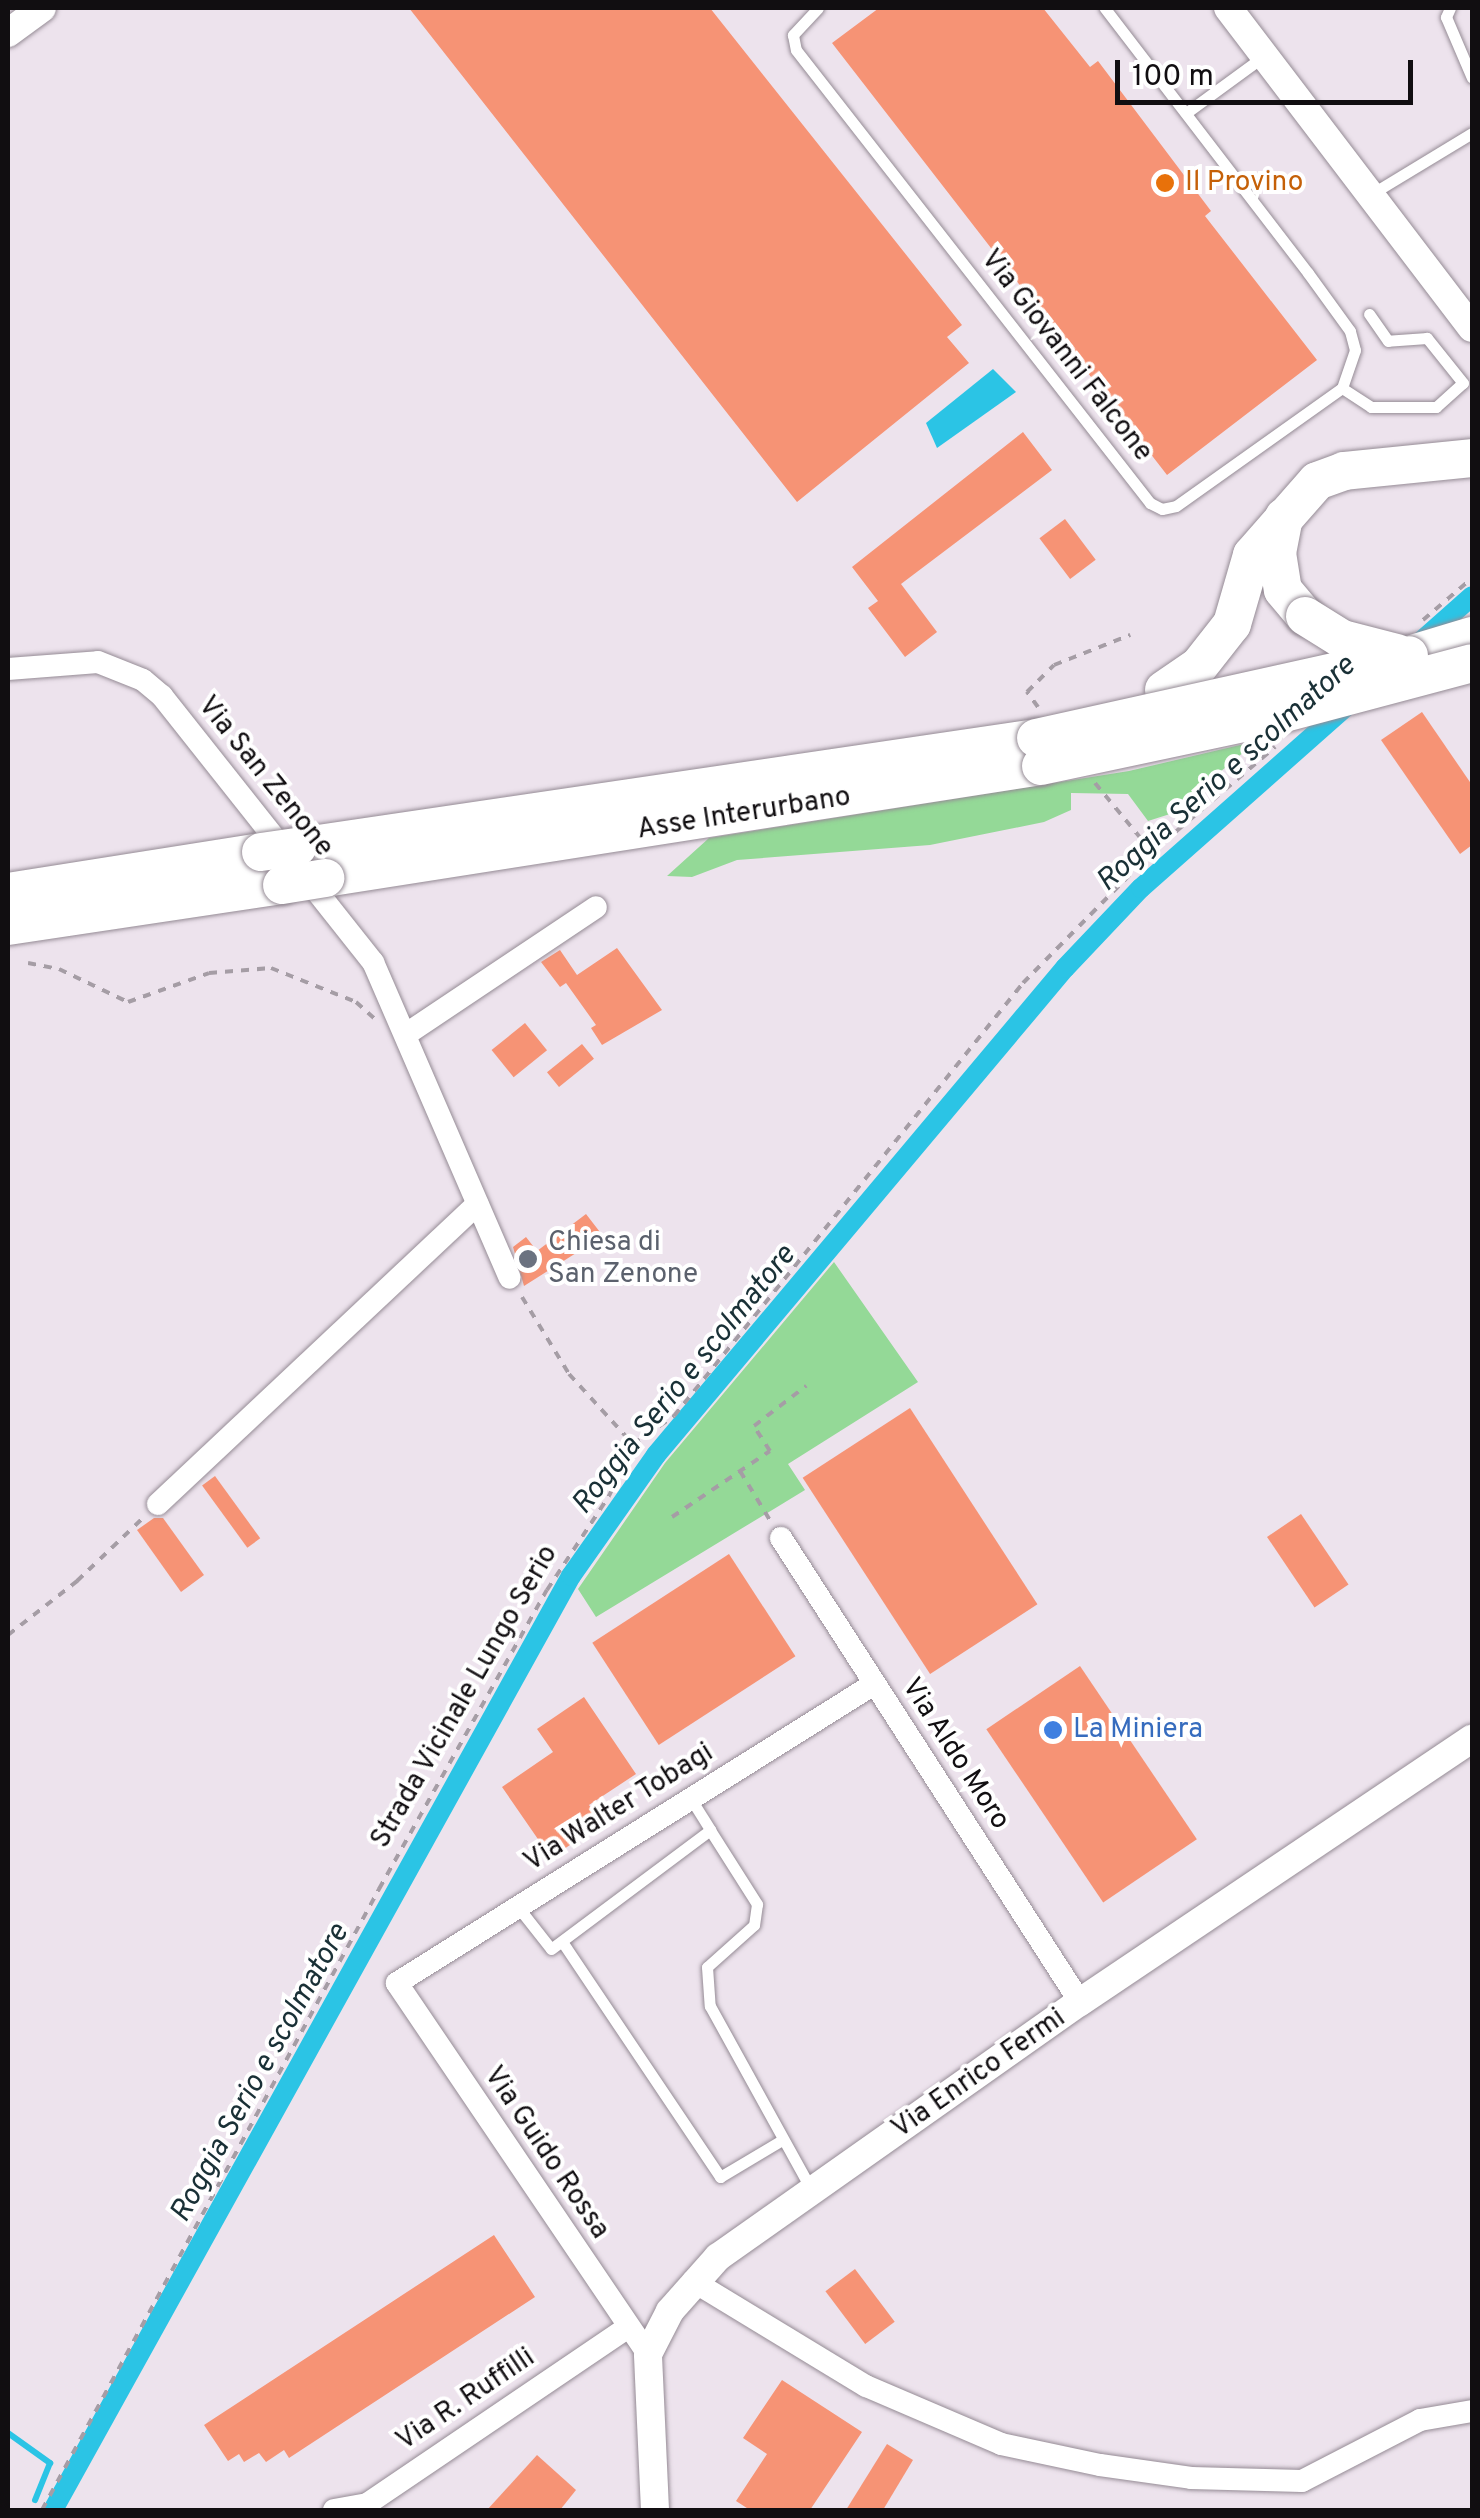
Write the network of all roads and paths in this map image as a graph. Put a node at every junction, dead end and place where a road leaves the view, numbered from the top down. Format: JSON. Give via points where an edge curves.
{"nodes":[{"id":1,"x":42,"y":8,"type":"edge"},
{"id":2,"x":818,"y":8,"type":"edge"},
{"id":3,"x":1105,"y":8,"type":"edge"},
{"id":4,"x":1228,"y":8,"type":"edge"},
{"id":5,"x":1450,"y":8,"type":"edge"},
{"id":6,"x":8,"y":33,"type":"edge"},
{"id":7,"x":1264,"y":56,"type":"junction"},
{"id":8,"x":1472,"y":78,"type":"edge"},
{"id":9,"x":1186,"y":113,"type":"junction"},
{"id":10,"x":1472,"y":134,"type":"edge"},
{"id":11,"x":1369,"y":196,"type":"junction"},
{"id":12,"x":1370,"y":314,"type":"dead end"},
{"id":13,"x":1472,"y":328,"type":"edge"},
{"id":14,"x":1342,"y":388,"type":"junction"},
{"id":15,"x":1472,"y":458,"type":"edge"},
{"id":16,"x":1284,"y":517,"type":"junction"},
{"id":17,"x":1472,"y":578,"type":"edge"},
{"id":18,"x":1472,"y":636,"type":"edge"},
{"id":19,"x":1412,"y":641,"type":"junction"},
{"id":20,"x":1472,"y":664,"type":"edge"},
{"id":21,"x":8,"y":670,"type":"edge"},
{"id":22,"x":1283,"y":740,"type":"dead end"},
{"id":23,"x":1038,"y":752,"type":"junction"},
{"id":24,"x":8,"y":892,"type":"edge"},
{"id":25,"x":596,"y":907,"type":"dead end"},
{"id":26,"x":8,"y":926,"type":"edge"},
{"id":27,"x":28,"y":962,"type":"dead end"},
{"id":28,"x":382,"y":1027,"type":"dead end"},
{"id":29,"x":408,"y":1033,"type":"junction"},
{"id":30,"x":477,"y":1204,"type":"junction"},
{"id":31,"x":510,"y":1278,"type":"joint"},
{"id":32,"x":806,"y":1386,"type":"dead end"},
{"id":33,"x":633,"y":1444,"type":"junction"},
{"id":34,"x":740,"y":1471,"type":"junction"},
{"id":35,"x":158,"y":1504,"type":"joint"},
{"id":36,"x":672,"y":1518,"type":"dead end"},
{"id":37,"x":781,"y":1538,"type":"joint"},
{"id":38,"x":8,"y":1635,"type":"edge"},
{"id":39,"x":874,"y":1684,"type":"junction"},
{"id":40,"x":1472,"y":1740,"type":"edge"},
{"id":41,"x":692,"y":1799,"type":"junction"},
{"id":42,"x":710,"y":1830,"type":"junction"},
{"id":43,"x":518,"y":1907,"type":"junction"},
{"id":44,"x":562,"y":1943,"type":"junction"},
{"id":45,"x":397,"y":1983,"type":"joint"},
{"id":46,"x":1080,"y":2002,"type":"junction"},
{"id":47,"x":782,"y":2140,"type":"junction"},
{"id":48,"x":812,"y":2190,"type":"junction"},
{"id":49,"x":693,"y":2281,"type":"junction"},
{"id":50,"x":627,"y":2328,"type":"junction"},
{"id":51,"x":648,"y":2354,"type":"junction"},
{"id":52,"x":1472,"y":2410,"type":"edge"},
{"id":53,"x":42,"y":2510,"type":"edge"},
{"id":54,"x":334,"y":2510,"type":"edge"},
{"id":55,"x":655,"y":2510,"type":"edge"}],
"edges":[{"from":1,"to":6,"type":"street"},
{"from":2,"to":14,"type":"lane","name":"Via Giovanni Falcone","via":[[793,35],[796,50],[1150,503],[1176,506]]},
{"from":3,"to":9,"type":"lane"},
{"from":4,"to":7,"type":"street"},
{"from":5,"to":8,"type":"lane","via":[[1446,17]]},
{"from":7,"to":9,"type":"lane"},
{"from":7,"to":11,"type":"street"},
{"from":9,"to":14,"type":"lane","via":[[1350,330],[1353,369]]},
{"from":10,"to":11,"type":"lane"},
{"from":11,"to":13,"type":"street"},
{"from":12,"to":14,"type":"lane","via":[[1388,341],[1427,338],[1463,383],[1436,407],[1371,407]]},
{"from":15,"to":16,"type":"highway","via":[[1330,475]]},
{"from":16,"to":19,"type":"highway","bridge":true,"via":[[1276,553],[1282,590],[1304,616],[1360,646]]},
{"from":16,"to":23,"type":"highway","bridge":true,"via":[[1252,555],[1232,624],[1200,666]]},
{"from":17,"to":19,"type":"path"},
{"from":18,"to":19,"type":"highway","name":"Asse Interurbano"},
{"from":19,"to":23,"type":"highway","name":"Asse Interurbano","bridge":true},
{"from":20,"to":23,"type":"highway","name":"Asse Interurbano","bridge":true,"via":[[1266,718]]},
{"from":21,"to":29,"type":"street","name":"Via San Zenone","via":[[98,662],[144,680],[162,696],[373,962]]},
{"from":22,"to":33,"type":"path","via":[[1152,852],[1023,983],[674,1416]]},
{"from":23,"to":24,"type":"highway","name":"Asse Interurbano","via":[[280,849]]},
{"from":23,"to":26,"type":"highway","name":"Asse Interurbano","bridge":true,"via":[[325,878]]},
{"from":25,"to":29,"type":"street"},
{"from":27,"to":28,"type":"path","via":[[60,968],[128,1002],[209,972],[271,968],[356,1002]]},
{"from":29,"to":30,"type":"street","name":"Via San Zenone"},
{"from":30,"to":31,"type":"street","name":"Via San Zenone"},
{"from":30,"to":35,"type":"street"},
{"from":31,"to":33,"type":"path","via":[[569,1374]]},
{"from":32,"to":34,"type":"path","via":[[754,1426],[770,1450]]},
{"from":33,"to":53,"type":"path","name":"Strada Vicinale Lungo Serio","via":[[379,1889]]},
{"from":34,"to":36,"type":"path"},
{"from":34,"to":37,"type":"path"},
{"from":35,"to":38,"type":"path"},
{"from":37,"to":39,"type":"street","name":"Via Aldo Moro"},
{"from":39,"to":41,"type":"street","name":"Via Walter Tobagi"},
{"from":39,"to":46,"type":"street","name":"Via Aldo Moro"},
{"from":40,"to":46,"type":"street","name":"Via Enrico Fermi"},
{"from":41,"to":42,"type":"lane"},
{"from":41,"to":43,"type":"street","name":"Via Walter Tobagi"},
{"from":42,"to":44,"type":"lane","via":[[613,1897]]},
{"from":42,"to":47,"type":"lane","via":[[757,1904],[754,1924],[708,1967],[705,1987],[733,2058]]},
{"from":43,"to":44,"type":"lane","via":[[551,1949]]},
{"from":43,"to":45,"type":"street","name":"Via Walter Tobagi"},
{"from":44,"to":47,"type":"lane","via":[[720,2177]]},
{"from":45,"to":50,"type":"street","name":"Via Guido Rossa"},
{"from":46,"to":48,"type":"street","name":"Via Enrico Fermi"},
{"from":47,"to":48,"type":"lane"},
{"from":48,"to":49,"type":"street","name":"Via Enrico Fermi"},
{"from":49,"to":51,"type":"street","name":"Via Enrico Fermi"},
{"from":49,"to":52,"type":"street","via":[[798,2350],[936,2418],[1001,2444],[1100,2465],[1190,2478],[1302,2481],[1420,2420]]},
{"from":50,"to":51,"type":"street","name":"Via Guido Rossa"},
{"from":50,"to":54,"type":"street","name":"Via R. Ruffilli","via":[[367,2504]]},
{"from":51,"to":55,"type":"street"}]}
